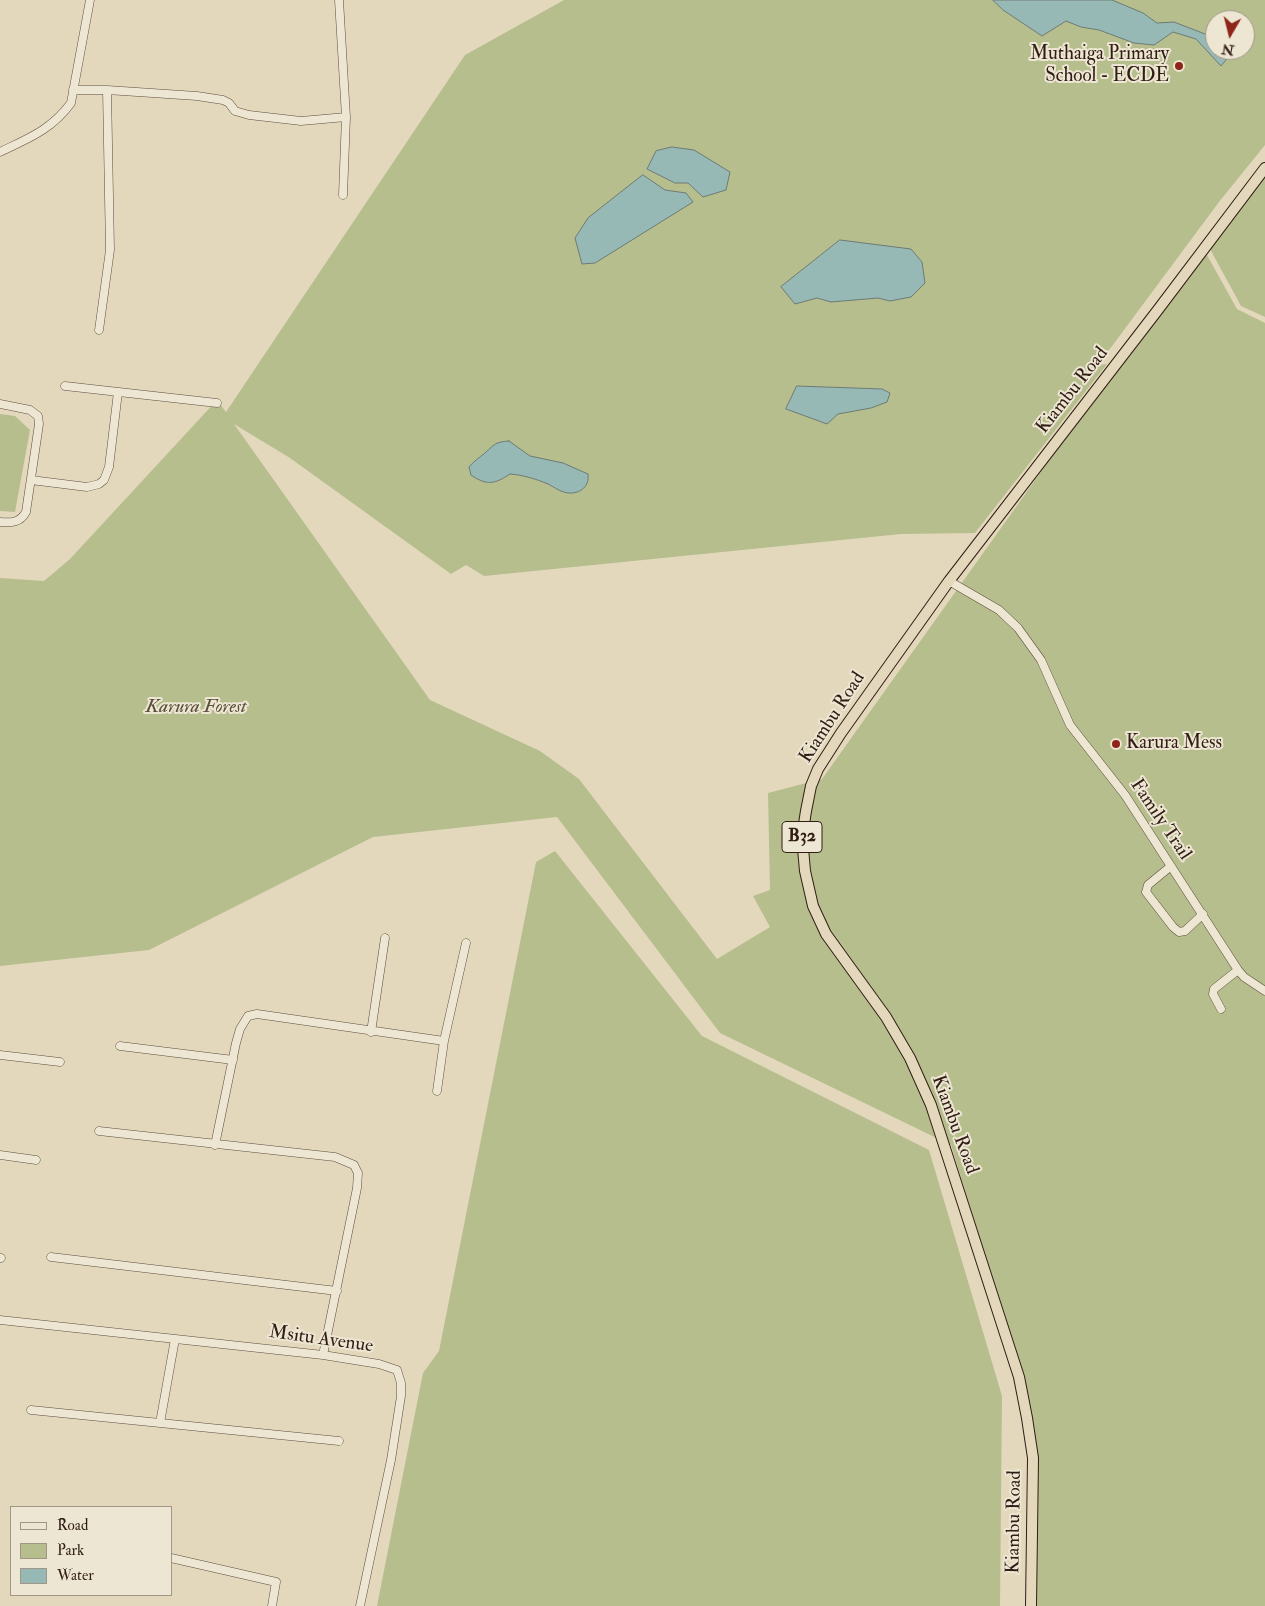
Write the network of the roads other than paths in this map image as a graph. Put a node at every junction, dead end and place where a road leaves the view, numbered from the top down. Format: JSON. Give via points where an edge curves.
{"nodes":[{"id":1,"x":90,"y":0,"type":"edge"},
{"id":2,"x":339,"y":0,"type":"edge"},
{"id":3,"x":73,"y":90,"type":"junction"},
{"id":4,"x":107,"y":90,"type":"junction"},
{"id":5,"x":346,"y":117,"type":"junction"},
{"id":6,"x":0,"y":152,"type":"edge"},
{"id":7,"x":1265,"y":168,"type":"edge"},
{"id":8,"x":343,"y":195,"type":"dead end"},
{"id":9,"x":99,"y":330,"type":"dead end"},
{"id":10,"x":65,"y":386,"type":"dead end"},
{"id":11,"x":118,"y":392,"type":"junction"},
{"id":12,"x":217,"y":403,"type":"dead end"},
{"id":13,"x":0,"y":404,"type":"edge"},
{"id":14,"x":31,"y":480,"type":"junction"},
{"id":15,"x":0,"y":522,"type":"edge"},
{"id":16,"x":949,"y":581,"type":"junction"},
{"id":17,"x":1171,"y":866,"type":"junction"},
{"id":18,"x":1202,"y":914,"type":"junction"},
{"id":19,"x":385,"y":938,"type":"dead end"},
{"id":20,"x":466,"y":943,"type":"dead end"},
{"id":21,"x":1238,"y":970,"type":"junction"},
{"id":22,"x":1265,"y":991,"type":"edge"},
{"id":23,"x":1221,"y":1009,"type":"dead end"},
{"id":24,"x":371,"y":1032,"type":"junction"},
{"id":25,"x":444,"y":1041,"type":"junction"},
{"id":26,"x":120,"y":1046,"type":"dead end"},
{"id":27,"x":0,"y":1055,"type":"edge"},
{"id":28,"x":232,"y":1060,"type":"junction"},
{"id":29,"x":60,"y":1062,"type":"dead end"},
{"id":30,"x":437,"y":1091,"type":"dead end"},
{"id":31,"x":99,"y":1131,"type":"dead end"},
{"id":32,"x":215,"y":1145,"type":"junction"},
{"id":33,"x":0,"y":1155,"type":"edge"},
{"id":34,"x":36,"y":1160,"type":"dead end"},
{"id":35,"x":51,"y":1257,"type":"dead end"},
{"id":36,"x":337,"y":1291,"type":"junction"},
{"id":37,"x":0,"y":1320,"type":"edge"},
{"id":38,"x":175,"y":1339,"type":"junction"},
{"id":39,"x":322,"y":1355,"type":"junction"},
{"id":40,"x":31,"y":1410,"type":"dead end"},
{"id":41,"x":160,"y":1423,"type":"junction"},
{"id":42,"x":338,"y":1441,"type":"dead end"},
{"id":43,"x":172,"y":1558,"type":"edge"},
{"id":44,"x":272,"y":1606,"type":"edge"},
{"id":45,"x":360,"y":1606,"type":"edge"},
{"id":46,"x":1032,"y":1606,"type":"edge"}],
"edges":[{"from":1,"to":3,"type":"street"},
{"from":2,"to":5,"type":"street"},
{"from":3,"to":4,"type":"street"},
{"from":3,"to":6,"type":"street","via":[[70,103],[61,116],[42,132]]},
{"from":4,"to":5,"type":"street","via":[[223,100],[235,111],[249,115],[301,122]]},
{"from":4,"to":9,"type":"street","via":[[110,250]]},
{"from":5,"to":8,"type":"street"},
{"from":7,"to":16,"type":"highway","name":"Kiambu Road","number":"B32"},
{"from":10,"to":11,"type":"street"},
{"from":11,"to":12,"type":"street"},
{"from":11,"to":14,"type":"street","via":[[109,467],[104,480],[87,487]]},
{"from":13,"to":14,"type":"street","via":[[30,410],[38,416]]},
{"from":14,"to":15,"type":"street","via":[[23,517],[14,522]]},
{"from":16,"to":17,"type":"street","name":"Family Trail","via":[[999,610],[1018,628],[1040,660],[1070,724],[1125,795]]},
{"from":16,"to":46,"type":"highway","name":"Kiambu Road","number":"B32","via":[[818,769],[811,786],[802,838],[813,906],[826,934],[886,1017],[910,1058],[931,1105],[1019,1377],[1033,1458]]},
{"from":17,"to":18,"type":"street","name":"Family Trail"},
{"from":17,"to":18,"type":"street","via":[[1148,886],[1146,892],[1179,932]]},
{"from":18,"to":21,"type":"street","name":"Family Trail"},
{"from":19,"to":24,"type":"street"},
{"from":20,"to":25,"type":"street"},
{"from":21,"to":22,"type":"street","name":"Family Trail"},
{"from":21,"to":23,"type":"street","via":[[1214,989],[1213,994]]},
{"from":24,"to":25,"type":"street"},
{"from":24,"to":28,"type":"street","via":[[257,1014],[248,1016],[240,1029]]},
{"from":25,"to":30,"type":"street"},
{"from":26,"to":28,"type":"street"},
{"from":27,"to":29,"type":"street"},
{"from":28,"to":32,"type":"street"},
{"from":31,"to":32,"type":"street"},
{"from":32,"to":36,"type":"street","via":[[335,1157],[354,1165],[358,1173],[357,1188]]},
{"from":33,"to":34,"type":"street"},
{"from":35,"to":36,"type":"street"},
{"from":36,"to":39,"type":"street"},
{"from":37,"to":38,"type":"street","name":"Msitu Avenue"},
{"from":38,"to":39,"type":"street","name":"Msitu Avenue"},
{"from":38,"to":41,"type":"street"},
{"from":39,"to":45,"type":"street","name":"Msitu Avenue","via":[[394,1368],[401,1383],[391,1460]]},
{"from":40,"to":41,"type":"street"},
{"from":41,"to":42,"type":"street"},
{"from":43,"to":44,"type":"street","via":[[276,1582]]}]}
